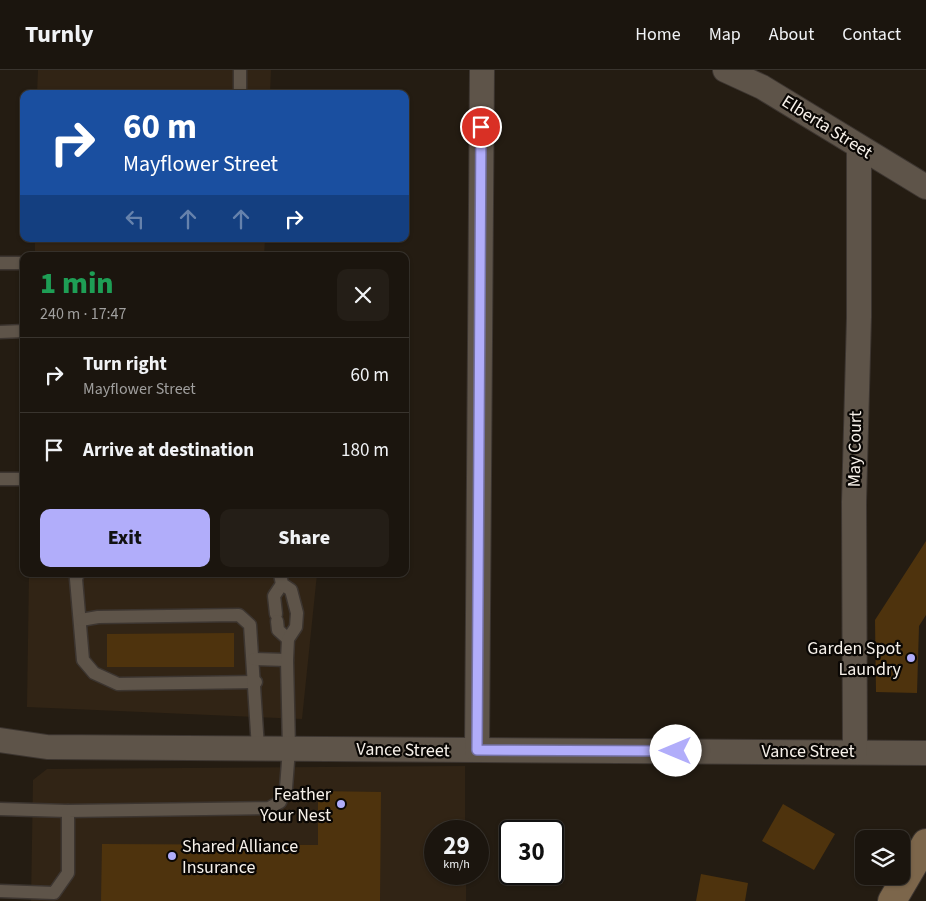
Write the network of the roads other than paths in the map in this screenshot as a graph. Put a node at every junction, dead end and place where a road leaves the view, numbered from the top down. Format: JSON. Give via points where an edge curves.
{"nodes":[{"id":1,"x":240,"y":70,"type":"edge"},
{"id":2,"x":482,"y":70,"type":"edge"},
{"id":3,"x":726,"y":70,"type":"edge"},
{"id":4,"x":240,"y":90,"type":"edge"},
{"id":5,"x":859,"y":148,"type":"junction"},
{"id":6,"x":926,"y":187,"type":"edge"},
{"id":7,"x":0,"y":263,"type":"edge"},
{"id":8,"x":20,"y":263,"type":"edge"},
{"id":9,"x":20,"y":331,"type":"edge"},
{"id":10,"x":0,"y":332,"type":"edge"},
{"id":11,"x":0,"y":479,"type":"edge"},
{"id":12,"x":20,"y":479,"type":"edge"},
{"id":13,"x":77,"y":577,"type":"edge"},
{"id":14,"x":281,"y":579,"type":"edge"},
{"id":15,"x":81,"y":620,"type":"junction"},
{"id":16,"x":288,"y":638,"type":"junction"},
{"id":17,"x":254,"y":659,"type":"junction"},
{"id":18,"x":286,"y":660,"type":"junction"},
{"id":19,"x":256,"y":682,"type":"junction"},
{"id":20,"x":0,"y":740,"type":"edge"},
{"id":21,"x":258,"y":748,"type":"junction"},
{"id":22,"x":289,"y":749,"type":"junction"},
{"id":23,"x":477,"y":750,"type":"junction"},
{"id":24,"x":855,"y":751,"type":"junction"},
{"id":25,"x":926,"y":753,"type":"edge"},
{"id":26,"x":0,"y":809,"type":"edge"},
{"id":27,"x":68,"y":811,"type":"junction"},
{"id":28,"x":926,"y":843,"type":"edge"},
{"id":29,"x":0,"y":891,"type":"edge"},
{"id":30,"x":892,"y":901,"type":"edge"}],
"edges":[{"from":1,"to":4,"type":"lane"},
{"from":2,"to":23,"type":"street"},
{"from":3,"to":5,"type":"street","name":"Elberta Street","via":[[762,87]]},
{"from":5,"to":6,"type":"street","name":"Elberta Street"},
{"from":5,"to":24,"type":"street","name":"May Court","via":[[854,502]]},
{"from":7,"to":8,"type":"lane"},
{"from":9,"to":10,"type":"lane"},
{"from":11,"to":12,"type":"lane"},
{"from":13,"to":15,"type":"lane"},
{"from":14,"to":16,"type":"lane","via":[[274,596],[278,630]]},
{"from":14,"to":16,"type":"lane","via":[[291,590],[297,613],[296,627]]},
{"from":15,"to":17,"type":"lane","via":[[239,615],[250,625]]},
{"from":15,"to":19,"type":"lane","via":[[83,660],[94,673],[118,684]]},
{"from":16,"to":18,"type":"lane"},
{"from":17,"to":18,"type":"lane"},
{"from":17,"to":19,"type":"lane"},
{"from":18,"to":22,"type":"lane"},
{"from":19,"to":21,"type":"lane"},
{"from":20,"to":21,"type":"street","name":"Vance Street","via":[[47,746]]},
{"from":21,"to":22,"type":"street","name":"Vance Street"},
{"from":22,"to":23,"type":"street","name":"Vance Street"},
{"from":22,"to":27,"type":"lane","via":[[286,788],[280,802],[269,808]]},
{"from":23,"to":24,"type":"street","name":"Vance Street"},
{"from":24,"to":25,"type":"street","name":"Vance Street"},
{"from":26,"to":27,"type":"lane"},
{"from":27,"to":29,"type":"lane","via":[[68,873],[61,886],[54,893]]},
{"from":28,"to":30,"type":"street"}]}
